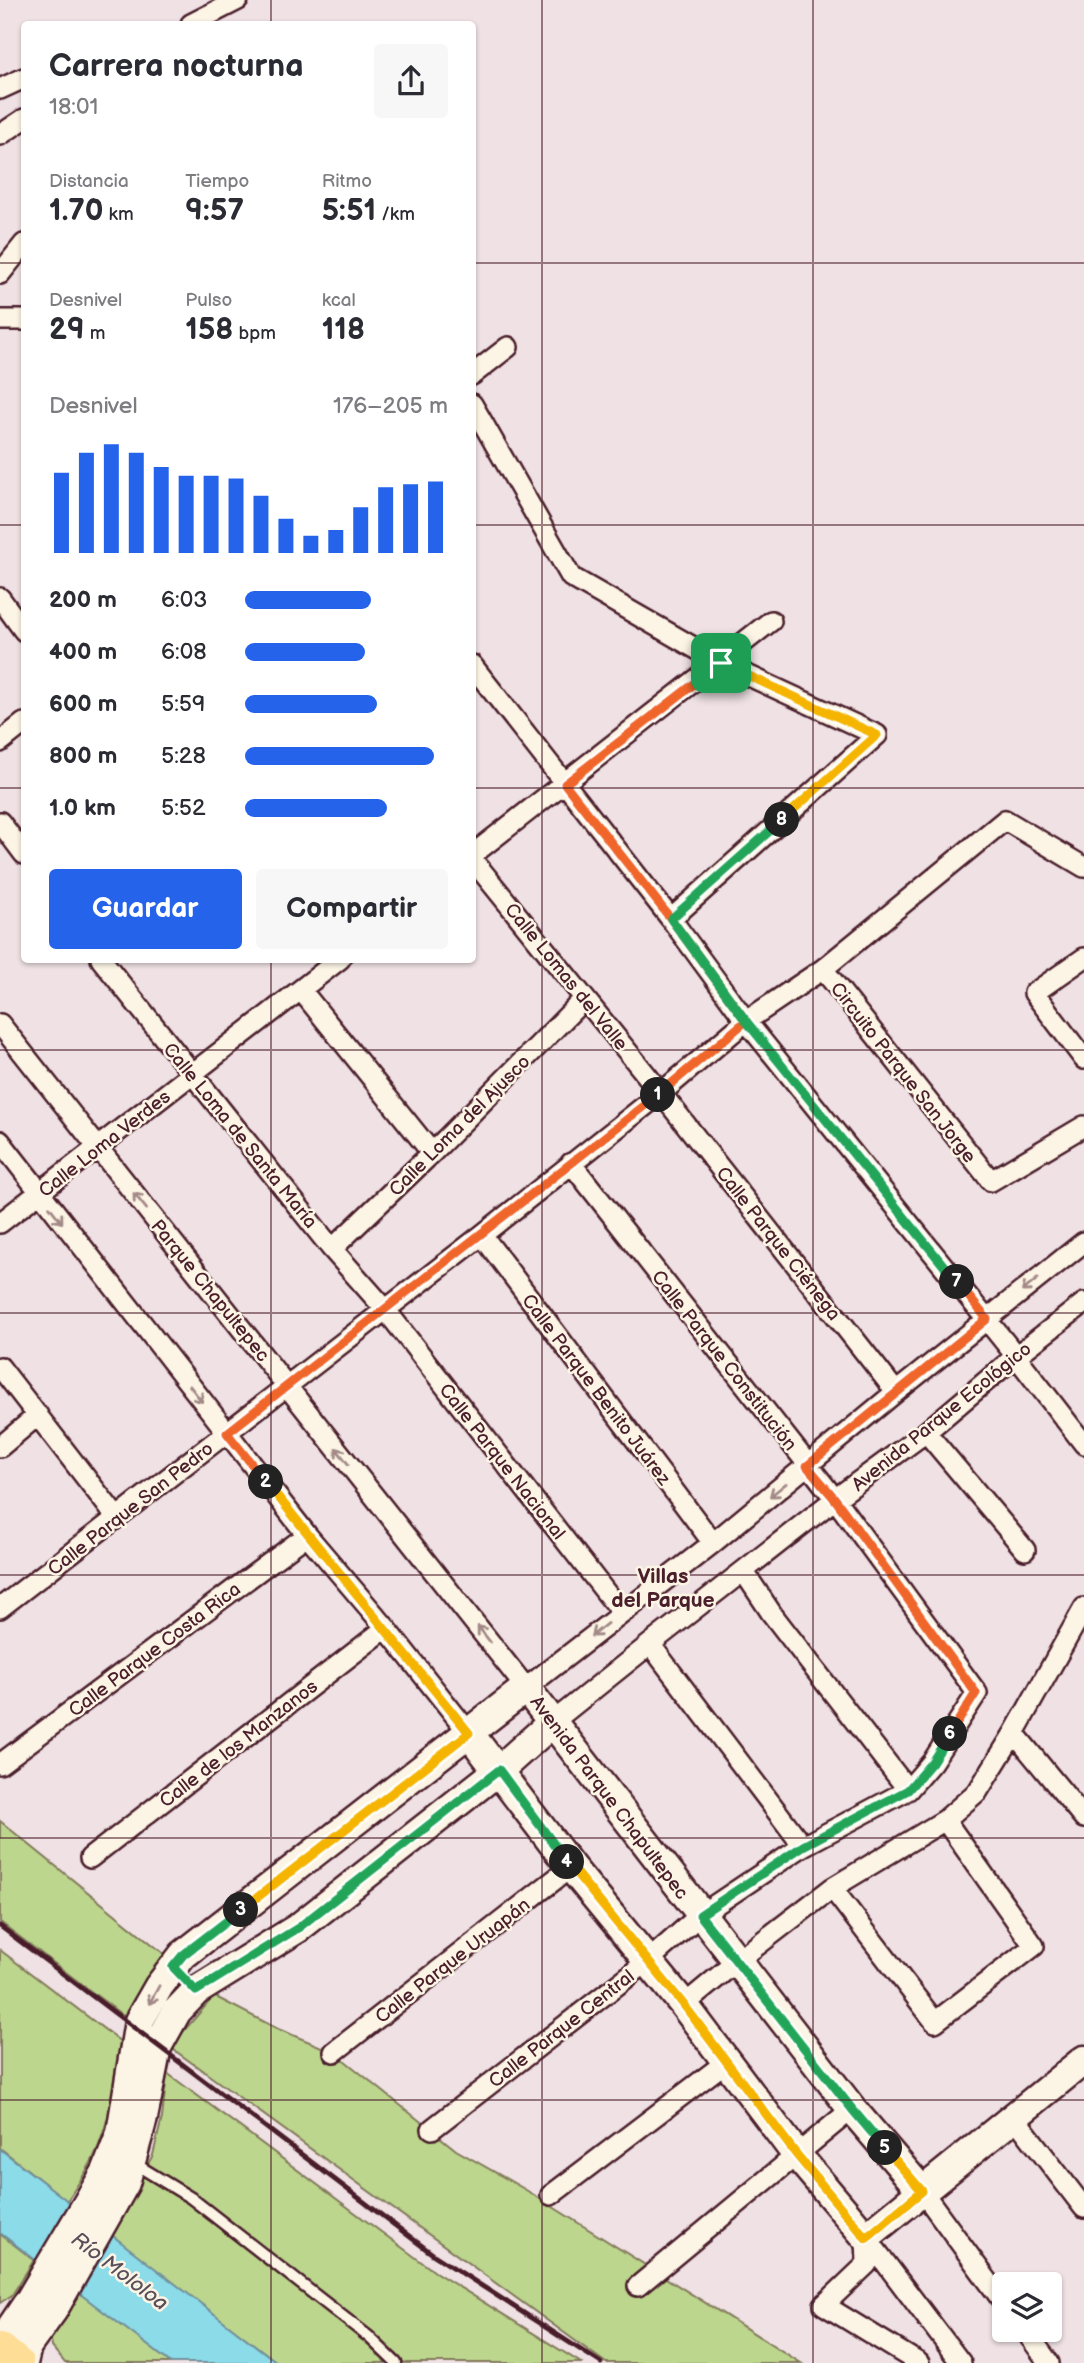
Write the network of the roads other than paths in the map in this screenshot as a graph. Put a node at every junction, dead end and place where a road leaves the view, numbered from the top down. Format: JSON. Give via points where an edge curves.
{"nodes":[{"id":1,"x":238,"y":0,"type":"edge"},
{"id":2,"x":197,"y":21,"type":"edge"},
{"id":3,"x":21,"y":79,"type":"edge"},
{"id":4,"x":0,"y":89,"type":"edge"},
{"id":5,"x":21,"y":120,"type":"edge"},
{"id":6,"x":0,"y":135,"type":"edge"},
{"id":7,"x":21,"y":248,"type":"edge"},
{"id":8,"x":0,"y":274,"type":"edge"},
{"id":9,"x":0,"y":320,"type":"edge"},
{"id":10,"x":21,"y":320,"type":"edge"},
{"id":11,"x":508,"y":347,"type":"dead end"},
{"id":12,"x":476,"y":372,"type":"edge"},
{"id":13,"x":476,"y":411,"type":"edge"},
{"id":14,"x":0,"y":598,"type":"edge"},
{"id":15,"x":771,"y":621,"type":"dead end"},
{"id":16,"x":21,"y":627,"type":"edge"},
{"id":17,"x":721,"y":663,"type":"junction"},
{"id":18,"x":476,"y":669,"type":"edge"},
{"id":19,"x":21,"y":725,"type":"edge"},
{"id":20,"x":0,"y":742,"type":"edge"},
{"id":21,"x":565,"y":784,"type":"junction"},
{"id":22,"x":0,"y":822,"type":"edge"},
{"id":23,"x":21,"y":850,"type":"edge"},
{"id":24,"x":476,"y":854,"type":"edge"},
{"id":25,"x":476,"y":862,"type":"edge"},
{"id":26,"x":1084,"y":867,"type":"edge"},
{"id":27,"x":671,"y":919,"type":"junction"},
{"id":28,"x":1084,"y":958,"type":"edge"},
{"id":29,"x":107,"y":963,"type":"edge"},
{"id":30,"x":335,"y":963,"type":"edge"},
{"id":31,"x":823,"y":970,"type":"junction"},
{"id":32,"x":301,"y":990,"type":"junction"},
{"id":33,"x":584,"y":999,"type":"junction"},
{"id":34,"x":746,"y":1021,"type":"junction"},
{"id":35,"x":0,"y":1024,"type":"edge"},
{"id":36,"x":1084,"y":1059,"type":"edge"},
{"id":37,"x":192,"y":1075,"type":"junction"},
{"id":38,"x":661,"y":1093,"type":"junction"},
{"id":39,"x":1084,"y":1126,"type":"edge"},
{"id":40,"x":0,"y":1141,"type":"edge"},
{"id":41,"x":98,"y":1148,"type":"junction"},
{"id":42,"x":432,"y":1153,"type":"junction"},
{"id":43,"x":571,"y":1163,"type":"junction"},
{"id":44,"x":39,"y":1193,"type":"junction"},
{"id":45,"x":0,"y":1223,"type":"edge"},
{"id":46,"x":482,"y":1235,"type":"junction"},
{"id":47,"x":1082,"y":1246,"type":"edge"},
{"id":48,"x":332,"y":1249,"type":"junction"},
{"id":49,"x":1084,"y":1303,"type":"edge"},
{"id":50,"x":385,"y":1309,"type":"junction"},
{"id":51,"x":987,"y":1319,"type":"junction"},
{"id":52,"x":1016,"y":1356,"type":"junction"},
{"id":53,"x":0,"y":1367,"type":"edge"},
{"id":54,"x":286,"y":1385,"type":"junction"},
{"id":55,"x":896,"y":1392,"type":"junction"},
{"id":56,"x":38,"y":1415,"type":"junction"},
{"id":57,"x":926,"y":1432,"type":"junction"},
{"id":58,"x":227,"y":1433,"type":"junction"},
{"id":59,"x":1084,"y":1444,"type":"edge"},
{"id":60,"x":0,"y":1447,"type":"edge"},
{"id":61,"x":807,"y":1466,"type":"junction"},
{"id":62,"x":835,"y":1499,"type":"junction"},
{"id":63,"x":117,"y":1518,"type":"junction"},
{"id":64,"x":307,"y":1535,"type":"junction"},
{"id":65,"x":713,"y":1543,"type":"junction"},
{"id":66,"x":1025,"y":1550,"type":"dead end"},
{"id":67,"x":744,"y":1572,"type":"junction"},
{"id":68,"x":0,"y":1608,"type":"edge"},
{"id":69,"x":621,"y":1612,"type":"junction"},
{"id":70,"x":1081,"y":1619,"type":"edge"},
{"id":71,"x":386,"y":1628,"type":"junction"},
{"id":72,"x":649,"y":1644,"type":"junction"},
{"id":73,"x":526,"y":1688,"type":"junction"},
{"id":74,"x":976,"y":1693,"type":"joint"},
{"id":75,"x":554,"y":1721,"type":"junction"},
{"id":76,"x":469,"y":1733,"type":"junction"},
{"id":77,"x":1014,"y":1733,"type":"junction"},
{"id":78,"x":0,"y":1764,"type":"edge"},
{"id":79,"x":499,"y":1770,"type":"junction"},
{"id":80,"x":908,"y":1790,"type":"junction"},
{"id":81,"x":1084,"y":1818,"type":"edge"},
{"id":82,"x":945,"y":1821,"type":"junction"},
{"id":83,"x":803,"y":1846,"type":"junction"},
{"id":84,"x":90,"y":1858,"type":"dead end"},
{"id":85,"x":571,"y":1867,"type":"junction"},
{"id":86,"x":832,"y":1888,"type":"junction"},
{"id":87,"x":700,"y":1915,"type":"junction"},
{"id":88,"x":649,"y":1961,"type":"junction"},
{"id":89,"x":737,"y":1961,"type":"junction"},
{"id":90,"x":173,"y":1967,"type":"junction"},
{"id":91,"x":196,"y":1991,"type":"junction"},
{"id":92,"x":684,"y":2005,"type":"junction"},
{"id":93,"x":334,"y":2052,"type":"dead end"},
{"id":94,"x":1084,"y":2060,"type":"edge"},
{"id":95,"x":726,"y":2062,"type":"junction"},
{"id":96,"x":852,"y":2109,"type":"junction"},
{"id":97,"x":1015,"y":2118,"type":"junction"},
{"id":98,"x":432,"y":2129,"type":"dead end"},
{"id":99,"x":796,"y":2154,"type":"junction"},
{"id":100,"x":121,"y":2172,"type":"junction"},
{"id":101,"x":922,"y":2191,"type":"junction"},
{"id":102,"x":551,"y":2195,"type":"dead end"},
{"id":103,"x":1084,"y":2208,"type":"edge"},
{"id":104,"x":866,"y":2238,"type":"junction"},
{"id":105,"x":638,"y":2286,"type":"dead end"},
{"id":106,"x":992,"y":2286,"type":"edge"},
{"id":107,"x":42,"y":2304,"type":"junction"},
{"id":108,"x":1034,"y":2342,"type":"edge"},
{"id":109,"x":0,"y":2347,"type":"edge"},
{"id":110,"x":17,"y":2363,"type":"edge"},
{"id":111,"x":23,"y":2363,"type":"edge"},
{"id":112,"x":396,"y":2363,"type":"edge"},
{"id":113,"x":919,"y":2363,"type":"edge"},
{"id":114,"x":961,"y":2363,"type":"edge"},
{"id":115,"x":1049,"y":2363,"type":"edge"}],
"edges":[{"from":1,"to":2,"type":"street"},
{"from":3,"to":4,"type":"street"},
{"from":5,"to":6,"type":"street"},
{"from":7,"to":8,"type":"street"},
{"from":9,"to":10,"type":"street"},
{"from":11,"to":12,"type":"street"},
{"from":13,"to":17,"type":"street","via":[[571,577]]},
{"from":14,"to":16,"type":"street"},
{"from":15,"to":17,"type":"street"},
{"from":17,"to":21,"type":"street"},
{"from":17,"to":27,"type":"street","via":[[877,735]]},
{"from":18,"to":21,"type":"street"},
{"from":19,"to":20,"type":"street"},
{"from":21,"to":24,"type":"street"},
{"from":21,"to":27,"type":"street"},
{"from":22,"to":23,"type":"street"},
{"from":25,"to":33,"type":"street","name":"Calle Lomas del Valle"},
{"from":26,"to":31,"type":"street","name":"Circuito Parque San Jorge","via":[[1005,820]]},
{"from":27,"to":34,"type":"street"},
{"from":28,"to":36,"type":"street","via":[[1034,993]]},
{"from":29,"to":37,"type":"street","name":"Calle Loma de Santa María"},
{"from":30,"to":32,"type":"street","name":"Calle Loma Verdes"},
{"from":31,"to":34,"type":"street","name":"Calle Parque San Pedro"},
{"from":31,"to":39,"type":"street","name":"Circuito Parque San Jorge","via":[[991,1181]]},
{"from":32,"to":37,"type":"street","name":"Calle Loma Verdes"},
{"from":32,"to":42,"type":"street"},
{"from":33,"to":38,"type":"street","name":"Calle Lomas del Valle"},
{"from":33,"to":42,"type":"street","name":"Calle Loma del Ajusco"},
{"from":34,"to":38,"type":"street","name":"Calle Parque San Pedro"},
{"from":34,"to":51,"type":"street"},
{"from":35,"to":41,"type":"street","name":"Parque Chapultepec"},
{"from":37,"to":41,"type":"street","name":"Calle Loma Verdes"},
{"from":37,"to":48,"type":"street","name":"Calle Loma de Santa María"},
{"from":38,"to":43,"type":"street","name":"Calle Parque San Pedro"},
{"from":38,"to":55,"type":"street","name":"Calle Parque Ciénega"},
{"from":40,"to":44,"type":"street"},
{"from":41,"to":44,"type":"street","name":"Calle Loma Verdes"},
{"from":54,"to":41,"type":"street","name":"Parque Chapultepec","one_way":true},
{"from":42,"to":48,"type":"street","name":"Calle Loma del Ajusco"},
{"from":43,"to":46,"type":"street","name":"Calle Parque San Pedro"},
{"from":43,"to":61,"type":"street","name":"Calle Parque Constitución"},
{"from":44,"to":45,"type":"street","name":"Calle Loma Verdes"},
{"from":44,"to":58,"type":"street","one_way":true},
{"from":46,"to":50,"type":"street","name":"Calle Parque San Pedro"},
{"from":46,"to":65,"type":"street","name":"Calle Parque Benito Juárez"},
{"from":47,"to":51,"type":"street","name":"Avenida Parque Ecológico","one_way":true},
{"from":48,"to":50,"type":"street","name":"Calle Loma de Santa María"},
{"from":49,"to":52,"type":"street","name":"Avenida Parque Ecológico"},
{"from":50,"to":54,"type":"street","name":"Calle Parque San Pedro"},
{"from":50,"to":69,"type":"street","name":"Calle Parque Nacional"},
{"from":51,"to":52,"type":"street"},
{"from":51,"to":55,"type":"street","name":"Avenida Parque Ecológico"},
{"from":52,"to":57,"type":"street","name":"Avenida Parque Ecológico"},
{"from":52,"to":59,"type":"street"},
{"from":53,"to":56,"type":"street"},
{"from":54,"to":58,"type":"street","name":"Calle Parque San Pedro"},
{"from":73,"to":54,"type":"street","name":"Parque Chapultepec","one_way":true},
{"from":55,"to":61,"type":"street","name":"Avenida Parque Ecológico"},
{"from":56,"to":60,"type":"street"},
{"from":56,"to":63,"type":"street"},
{"from":57,"to":62,"type":"street","name":"Avenida Parque Ecológico"},
{"from":57,"to":66,"type":"street"},
{"from":58,"to":63,"type":"street","name":"Calle Parque San Pedro"},
{"from":58,"to":64,"type":"street"},
{"from":61,"to":62,"type":"street","name":"Calle Parque Constitución"},
{"from":61,"to":65,"type":"street","name":"Avenida Parque Ecológico","one_way":true},
{"from":62,"to":67,"type":"street","name":"Avenida Parque Ecológico"},
{"from":62,"to":74,"type":"street","name":"Calle Parque Constitución"},
{"from":63,"to":68,"type":"street","name":"Calle Parque San Pedro"},
{"from":64,"to":71,"type":"street"},
{"from":64,"to":78,"type":"street","name":"Calle Parque Costa Rica"},
{"from":65,"to":69,"type":"street","name":"Avenida Parque Ecológico"},
{"from":67,"to":72,"type":"street","name":"Avenida Parque Ecológico"},
{"from":67,"to":80,"type":"street"},
{"from":69,"to":73,"type":"street","name":"Avenida Parque Ecológico","one_way":true},
{"from":70,"to":77,"type":"street"},
{"from":71,"to":76,"type":"street"},
{"from":71,"to":84,"type":"street","name":"Calle de los Manzanos"},
{"from":72,"to":75,"type":"street","name":"Avenida Parque Ecológico"},
{"from":72,"to":83,"type":"street"},
{"from":73,"to":75,"type":"street","name":"Avenida Parque Chapultepec"},
{"from":73,"to":76,"type":"street","name":"Avenida Parque Ecológico"},
{"from":74,"to":80,"type":"street","name":"Calle Parque Central","via":[[932,1762]]},
{"from":75,"to":79,"type":"street","name":"Avenida Parque Ecológico"},
{"from":75,"to":87,"type":"street","name":"Avenida Parque Chapultepec"},
{"from":76,"to":79,"type":"street"},
{"from":76,"to":90,"type":"street","name":"Avenida Parque Ecológico"},
{"from":77,"to":81,"type":"street"},
{"from":77,"to":82,"type":"street","via":[[978,1791]]},
{"from":79,"to":85,"type":"street"},
{"from":79,"to":91,"type":"street","name":"Avenida Parque Ecológico","via":[[298,1928]]},
{"from":80,"to":83,"type":"street","name":"Calle Parque Central"},
{"from":82,"to":86,"type":"street"},
{"from":82,"to":86,"type":"street","via":[[1034,1946],[935,2022]]},
{"from":83,"to":87,"type":"street","name":"Calle Parque Central"},
{"from":85,"to":88,"type":"street"},
{"from":85,"to":93,"type":"street","name":"Calle Parque Uruapán"},
{"from":86,"to":89,"type":"street"},
{"from":87,"to":88,"type":"street","name":"Calle Parque Central"},
{"from":87,"to":89,"type":"street","name":"Avenida Parque Chapultepec"},
{"from":88,"to":92,"type":"street"},
{"from":88,"to":98,"type":"street","name":"Calle Parque Central"},
{"from":89,"to":92,"type":"street"},
{"from":89,"to":96,"type":"street","name":"Avenida Parque Chapultepec"},
{"from":90,"to":91,"type":"street"},
{"from":90,"to":100,"type":"street","name":"Avenida Parque Ecológico","one_way":true,"via":[[139,2021],[121,2133]]},
{"from":91,"to":100,"type":"street","name":"Avenida Parque Ecológico","via":[[177,2011],[157,2047],[143,2118]]},
{"from":92,"to":95,"type":"street"},
{"from":94,"to":97,"type":"street"},
{"from":95,"to":99,"type":"street"},
{"from":95,"to":102,"type":"street"},
{"from":96,"to":99,"type":"street"},
{"from":96,"to":101,"type":"street","name":"Avenida Parque Chapultepec"},
{"from":97,"to":101,"type":"street"},
{"from":97,"to":103,"type":"street"},
{"from":99,"to":104,"type":"street"},
{"from":99,"to":105,"type":"street"},
{"from":100,"to":107,"type":"street","name":"Avenida Parque Ecológico"},
{"from":100,"to":112,"type":"lane","via":[[191,2198]]},
{"from":101,"to":104,"type":"street"},
{"from":101,"to":106,"type":"street","name":"Avenida Parque Chapultepec"},
{"from":104,"to":113,"type":"street","via":[[867,2264],[824,2305]]},
{"from":104,"to":114,"type":"street"},
{"from":107,"to":109,"type":"street","name":"Avenida Parque Ecológico"},
{"from":107,"to":111,"type":"street","name":"Avenida Parque Ecológico"},
{"from":108,"to":115,"type":"street"},
{"from":109,"to":110,"type":"main road"}]}
